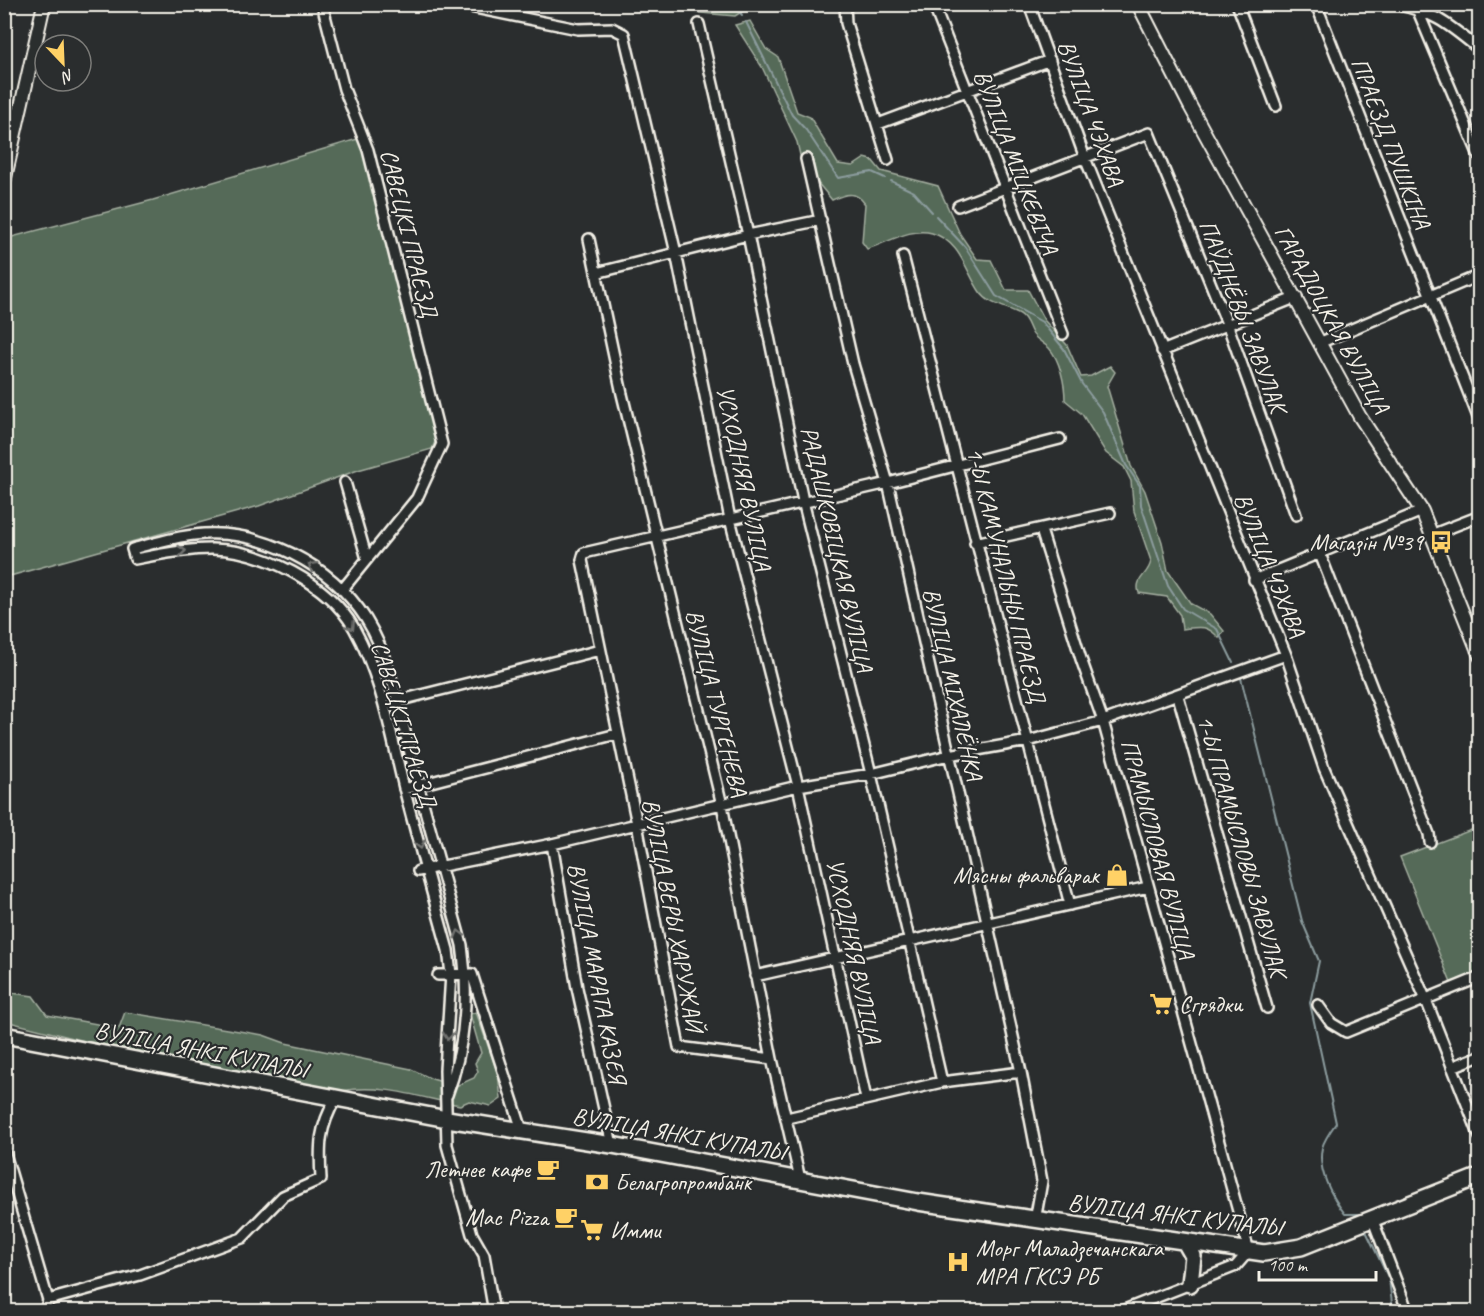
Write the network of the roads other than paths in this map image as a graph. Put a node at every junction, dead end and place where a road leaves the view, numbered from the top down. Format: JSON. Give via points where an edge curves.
{"nodes":[{"id":1,"x":44,"y":4,"type":"edge"},
{"id":2,"x":322,"y":4,"type":"edge"},
{"id":3,"x":455,"y":4,"type":"edge"},
{"id":4,"x":845,"y":4,"type":"edge"},
{"id":5,"x":933,"y":4,"type":"edge"},
{"id":6,"x":1029,"y":4,"type":"edge"},
{"id":7,"x":1138,"y":4,"type":"edge"},
{"id":8,"x":1237,"y":4,"type":"edge"},
{"id":9,"x":1316,"y":4,"type":"edge"},
{"id":10,"x":1394,"y":4,"type":"edge"},
{"id":11,"x":1416,"y":7,"type":"edge"},
{"id":12,"x":699,"y":24,"type":"dead end"},
{"id":13,"x":1479,"y":50,"type":"edge"},
{"id":14,"x":1050,"y":60,"type":"junction"},
{"id":15,"x":968,"y":92,"type":"junction"},
{"id":16,"x":1276,"y":106,"type":"dead end"},
{"id":17,"x":878,"y":123,"type":"junction"},
{"id":18,"x":1085,"y":158,"type":"junction"},
{"id":19,"x":1479,"y":158,"type":"edge"},
{"id":20,"x":806,"y":159,"type":"dead end"},
{"id":21,"x":888,"y":160,"type":"dead end"},
{"id":22,"x":4,"y":182,"type":"edge"},
{"id":23,"x":1005,"y":188,"type":"junction"},
{"id":24,"x":958,"y":206,"type":"dead end"},
{"id":25,"x":821,"y":220,"type":"junction"},
{"id":26,"x":748,"y":235,"type":"junction"},
{"id":27,"x":589,"y":238,"type":"dead end"},
{"id":28,"x":676,"y":253,"type":"junction"},
{"id":29,"x":903,"y":256,"type":"dead end"},
{"id":30,"x":596,"y":273,"type":"junction"},
{"id":31,"x":1479,"y":275,"type":"edge"},
{"id":32,"x":1429,"y":295,"type":"junction"},
{"id":33,"x":1297,"y":297,"type":"junction"},
{"id":34,"x":1228,"y":326,"type":"junction"},
{"id":35,"x":1063,"y":334,"type":"dead end"},
{"id":36,"x":1319,"y":343,"type":"junction"},
{"id":37,"x":1162,"y":351,"type":"junction"},
{"id":38,"x":1479,"y":422,"type":"edge"},
{"id":39,"x":1060,"y":440,"type":"dead end"},
{"id":40,"x":959,"y":465,"type":"junction"},
{"id":41,"x":345,"y":482,"type":"dead end"},
{"id":42,"x":888,"y":483,"type":"junction"},
{"id":43,"x":803,"y":501,"type":"junction"},
{"id":44,"x":1422,"y":511,"type":"junction"},
{"id":45,"x":1110,"y":513,"type":"dead end"},
{"id":46,"x":1296,"y":515,"type":"dead end"},
{"id":47,"x":1479,"y":516,"type":"edge"},
{"id":48,"x":730,"y":519,"type":"junction"},
{"id":49,"x":1041,"y":530,"type":"junction"},
{"id":50,"x":657,"y":535,"type":"junction"},
{"id":51,"x":1431,"y":535,"type":"junction"},
{"id":52,"x":975,"y":543,"type":"junction"},
{"id":53,"x":1320,"y":554,"type":"junction"},
{"id":54,"x":367,"y":559,"type":"junction"},
{"id":55,"x":1254,"y":580,"type":"junction"},
{"id":56,"x":342,"y":590,"type":"junction"},
{"id":57,"x":600,"y":650,"type":"junction"},
{"id":58,"x":1286,"y":655,"type":"junction"},
{"id":59,"x":1479,"y":656,"type":"edge"},
{"id":60,"x":1178,"y":696,"type":"junction"},
{"id":61,"x":397,"y":701,"type":"junction"},
{"id":62,"x":1103,"y":721,"type":"junction"},
{"id":63,"x":617,"y":734,"type":"junction"},
{"id":64,"x":1028,"y":741,"type":"junction"},
{"id":65,"x":949,"y":755,"type":"junction"},
{"id":66,"x":871,"y":774,"type":"junction"},
{"id":67,"x":418,"y":785,"type":"junction"},
{"id":68,"x":798,"y":786,"type":"junction"},
{"id":69,"x":405,"y":789,"type":"junction"},
{"id":70,"x":722,"y":805,"type":"junction"},
{"id":71,"x":637,"y":824,"type":"junction"},
{"id":72,"x":1430,"y":842,"type":"dead end"},
{"id":73,"x":552,"y":844,"type":"junction"},
{"id":74,"x":440,"y":865,"type":"junction"},
{"id":75,"x":422,"y":870,"type":"junction"},
{"id":76,"x":1148,"y":887,"type":"junction"},
{"id":77,"x":1070,"y":904,"type":"junction"},
{"id":78,"x":986,"y":925,"type":"junction"},
{"id":79,"x":910,"y":940,"type":"junction"},
{"id":80,"x":836,"y":958,"type":"junction"},
{"id":81,"x":451,"y":974,"type":"junction"},
{"id":82,"x":469,"y":974,"type":"junction"},
{"id":83,"x":438,"y":975,"type":"dead end"},
{"id":84,"x":755,"y":976,"type":"junction"},
{"id":85,"x":1479,"y":977,"type":"edge"},
{"id":86,"x":1426,"y":1000,"type":"junction"},
{"id":87,"x":1318,"y":1005,"type":"dead end"},
{"id":88,"x":1267,"y":1008,"type":"dead end"},
{"id":89,"x":4,"y":1035,"type":"edge"},
{"id":90,"x":1479,"y":1056,"type":"edge"},
{"id":91,"x":772,"y":1059,"type":"junction"},
{"id":92,"x":1452,"y":1067,"type":"junction"},
{"id":93,"x":1021,"y":1072,"type":"junction"},
{"id":94,"x":942,"y":1082,"type":"junction"},
{"id":95,"x":447,"y":1095,"type":"junction"},
{"id":96,"x":336,"y":1098,"type":"junction"},
{"id":97,"x":866,"y":1099,"type":"junction"},
{"id":98,"x":787,"y":1118,"type":"junction"},
{"id":99,"x":447,"y":1119,"type":"junction"},
{"id":100,"x":522,"y":1130,"type":"junction"},
{"id":101,"x":1479,"y":1137,"type":"edge"},
{"id":102,"x":612,"y":1145,"type":"junction"},
{"id":103,"x":4,"y":1150,"type":"edge"},
{"id":104,"x":1479,"y":1176,"type":"edge"},
{"id":105,"x":800,"y":1179,"type":"junction"},
{"id":106,"x":1372,"y":1218,"type":"junction"},
{"id":107,"x":1035,"y":1221,"type":"junction"},
{"id":108,"x":1185,"y":1242,"type":"junction"},
{"id":109,"x":1248,"y":1251,"type":"junction"},
{"id":110,"x":1190,"y":1284,"type":"junction"},
{"id":111,"x":48,"y":1300,"type":"junction"},
{"id":112,"x":45,"y":1311,"type":"edge"},
{"id":113,"x":494,"y":1311,"type":"edge"},
{"id":114,"x":1119,"y":1311,"type":"edge"},
{"id":115,"x":1408,"y":1311,"type":"edge"}],
"edges":[{"from":1,"to":22,"type":"street"},
{"from":2,"to":54,"type":"street","name":"САВЕЦКІ ПРАЕЗД","via":[[344,89],[368,150],[442,444],[417,498]]},
{"from":3,"to":28,"type":"street","name":"УСХОДНЯЯ ВУЛІЦА","via":[[578,29],[612,28],[624,34]]},
{"from":4,"to":17,"type":"street","via":[[846,23]]},
{"from":5,"to":15,"type":"street","name":"ВУЛІЦА МІЦКЕВІЧА"},
{"from":6,"to":14,"type":"street","name":"ВУЛІЦА ЧЭХАВА"},
{"from":7,"to":33,"type":"street","name":"ГАРАДОЦКАЯ ВУЛІЦА"},
{"from":8,"to":16,"type":"street"},
{"from":9,"to":32,"type":"street","name":"ПРАЕЗД ПУШКІНА"},
{"from":10,"to":11,"type":"street"},
{"from":11,"to":13,"type":"street","via":[[1443,19]]},
{"from":11,"to":19,"type":"street"},
{"from":12,"to":26,"type":"street","name":"РАДАШКОВІЦКАЯ ВУЛІЦА"},
{"from":14,"to":15,"type":"street"},
{"from":14,"to":18,"type":"street","name":"ВУЛІЦА ЧЭХАВА"},
{"from":15,"to":17,"type":"street"},
{"from":15,"to":23,"type":"street","name":"ВУЛІЦА МІЦКЕВІЧА"},
{"from":17,"to":21,"type":"street"},
{"from":18,"to":23,"type":"street"},
{"from":18,"to":34,"type":"street","name":"ПАЎДНЁВЫ ЗАВУЛАК","via":[[1149,133]]},
{"from":18,"to":37,"type":"street","name":"ВУЛІЦА ЧЭХАВА"},
{"from":20,"to":25,"type":"street","name":"ВУЛІЦА МІХАЛЁНКА"},
{"from":23,"to":24,"type":"street"},
{"from":23,"to":35,"type":"street","name":"ВУЛІЦА МІЦКЕВІЧА"},
{"from":25,"to":26,"type":"street"},
{"from":25,"to":42,"type":"street","name":"ВУЛІЦА МІХАЛЁНКА","via":[[853,364]]},
{"from":26,"to":28,"type":"street"},
{"from":26,"to":43,"type":"street","name":"РАДАШКОВІЦКАЯ ВУЛІЦА"},
{"from":27,"to":30,"type":"street","name":"ВУЛІЦА ТУРГЕНЕВА"},
{"from":28,"to":30,"type":"street"},
{"from":28,"to":48,"type":"street","name":"УСХОДНЯЯ ВУЛІЦА"},
{"from":29,"to":40,"type":"street","name":"1-Ы КАМУНАЛЬНЫ ПРАЕЗД"},
{"from":30,"to":50,"type":"street","name":"ВУЛІЦА ТУРГЕНЕВА"},
{"from":31,"to":32,"type":"street"},
{"from":32,"to":36,"type":"street"},
{"from":32,"to":38,"type":"street","name":"ПРАЕЗД ПУШКІНА"},
{"from":33,"to":34,"type":"street"},
{"from":33,"to":36,"type":"street","name":"ГАРАДОЦКАЯ ВУЛІЦА"},
{"from":34,"to":37,"type":"street"},
{"from":34,"to":46,"type":"street","name":"ПАЎДНЁВЫ ЗАВУЛАК"},
{"from":36,"to":44,"type":"street","name":"ГАРАДОЦКАЯ ВУЛІЦА","via":[[1360,417]]},
{"from":37,"to":55,"type":"street","name":"ВУЛІЦА ЧЭХАВА"},
{"from":39,"to":40,"type":"street"},
{"from":40,"to":42,"type":"street"},
{"from":40,"to":52,"type":"street","name":"1-Ы КАМУНАЛЬНЫ ПРАЕЗД"},
{"from":41,"to":54,"type":"street"},
{"from":42,"to":43,"type":"street"},
{"from":42,"to":65,"type":"street","name":"ВУЛІЦА МІХАЛЁНКА"},
{"from":43,"to":48,"type":"street"},
{"from":43,"to":66,"type":"street","name":"РАДАШКОВІЦКАЯ ВУЛІЦА"},
{"from":44,"to":51,"type":"street","name":"ГАРАДОЦКАЯ ВУЛІЦА"},
{"from":44,"to":53,"type":"street"},
{"from":45,"to":49,"type":"street"},
{"from":47,"to":51,"type":"street"},
{"from":48,"to":50,"type":"street"},
{"from":48,"to":68,"type":"street","name":"УСХОДНЯЯ ВУЛІЦА"},
{"from":49,"to":52,"type":"street"},
{"from":49,"to":62,"type":"street","name":"ПРАМЫСЛОВАЯ ВУЛІЦА"},
{"from":50,"to":57,"type":"street","name":"ВУЛІЦА ВЕРЫ ХАРУЖАЙ","via":[[584,553],[582,560]]},
{"from":50,"to":70,"type":"street","name":"ВУЛІЦА ТУРГЕНЕВА"},
{"from":51,"to":59,"type":"street","name":"ГАРАДОЦКАЯ ВУЛІЦА"},
{"from":52,"to":64,"type":"street","name":"1-Ы КАМУНАЛЬНЫ ПРАЕЗД"},
{"from":53,"to":55,"type":"street"},
{"from":53,"to":72,"type":"street"},
{"from":54,"to":56,"type":"street","name":"САВЕЦКІ ПРАЕЗД"},
{"from":55,"to":58,"type":"street","name":"ВУЛІЦА ЧЭХАВА"},
{"from":56,"to":61,"type":"street","name":"САВЕЦКІ ПРАЕЗД","via":[[366,619]]},
{"from":56,"to":69,"type":"street","name":"САВЕЦКІ ПРАЕЗД","one_way":true,"via":[[295,555],[226,535],[195,535],[132,549],[135,559],[204,549],[244,553],[300,578],[333,602],[351,624],[368,657]]},
{"from":57,"to":61,"type":"street"},
{"from":57,"to":63,"type":"street","name":"ВУЛІЦА ВЕРЫ ХАРУЖАЙ"},
{"from":58,"to":60,"type":"street"},
{"from":58,"to":86,"type":"street","name":"ВУЛІЦА ЧЭХАВА","via":[[1324,768]]},
{"from":60,"to":62,"type":"street"},
{"from":60,"to":88,"type":"street","name":"1-Ы ПРАМЫСЛОВЫ ЗАВУЛАК"},
{"from":61,"to":67,"type":"street","name":"САВЕЦКІ ПРАЕЗД"},
{"from":62,"to":64,"type":"street"},
{"from":62,"to":76,"type":"street","name":"ПРАМЫСЛОВАЯ ВУЛІЦА"},
{"from":63,"to":67,"type":"street"},
{"from":63,"to":71,"type":"street","name":"ВУЛІЦА ВЕРЫ ХАРУЖАЙ"},
{"from":64,"to":65,"type":"street"},
{"from":64,"to":77,"type":"street","name":"1-Ы КАМУНАЛЬНЫ ПРАЕЗД"},
{"from":65,"to":66,"type":"street"},
{"from":65,"to":78,"type":"street","name":"ВУЛІЦА МІХАЛЁНКА"},
{"from":66,"to":68,"type":"street"},
{"from":66,"to":79,"type":"street","name":"РАДАШКОВІЦКАЯ ВУЛІЦА"},
{"from":67,"to":69,"type":"street"},
{"from":67,"to":74,"type":"street","name":"САВЕЦКІ ПРАЕЗД"},
{"from":68,"to":70,"type":"street"},
{"from":68,"to":80,"type":"street","name":"УСХОДНЯЯ ВУЛІЦА"},
{"from":69,"to":75,"type":"street","name":"САВЕЦКІ ПРАЕЗД","one_way":true},
{"from":70,"to":71,"type":"street"},
{"from":70,"to":84,"type":"street","name":"ВУЛІЦА ТУРГЕНЕВА"},
{"from":71,"to":73,"type":"street"},
{"from":71,"to":91,"type":"street","name":"ВУЛІЦА ВЕРЫ ХАРУЖАЙ","via":[[679,1047]]},
{"from":73,"to":74,"type":"street"},
{"from":73,"to":102,"type":"street","name":"ВУЛІЦА МАРАТА КАЗЕЯ"},
{"from":74,"to":75,"type":"street"},
{"from":82,"to":74,"type":"street","name":"САВЕЦКІ ПРАЕЗД","one_way":true},
{"from":75,"to":81,"type":"street","name":"САВЕЦКІ ПРАЕЗД","via":[[448,950]]},
{"from":76,"to":77,"type":"street"},
{"from":76,"to":109,"type":"street","name":"ПРАМЫСЛОВАЯ ВУЛІЦА"},
{"from":77,"to":78,"type":"street"},
{"from":78,"to":79,"type":"street"},
{"from":78,"to":93,"type":"street","name":"ВУЛІЦА МІХАЛЁНКА"},
{"from":79,"to":80,"type":"street"},
{"from":79,"to":94,"type":"street","name":"РАДАШКОВІЦКАЯ ВУЛІЦА"},
{"from":80,"to":84,"type":"street"},
{"from":80,"to":97,"type":"street","name":"УСХОДНЯЯ ВУЛІЦА"},
{"from":81,"to":82,"type":"street"},
{"from":81,"to":83,"type":"street"},
{"from":81,"to":95,"type":"street","name":"САВЕЦКІ ПРАЕЗД","one_way":true},
{"from":82,"to":95,"type":"street","name":"САВЕЦКІ ПРАЕЗД","via":[[459,1065]]},
{"from":82,"to":100,"type":"street","name":"САВЕЦКІ ПРАЕЗД"},
{"from":84,"to":91,"type":"street","name":"ВУЛІЦА ТУРГЕНЕВА"},
{"from":85,"to":86,"type":"street"},
{"from":86,"to":87,"type":"street","via":[[1347,1032],[1331,1023]]},
{"from":86,"to":92,"type":"street","name":"ВУЛІЦА ЧЭХАВА"},
{"from":89,"to":96,"type":"main road","name":"ВУЛІЦА ЯНКІ КУПАЛЫ"},
{"from":90,"to":92,"type":"street"},
{"from":91,"to":98,"type":"street","name":"ВУЛІЦА ТУРГЕНЕВА"},
{"from":92,"to":101,"type":"street","name":"ВУЛІЦА ЧЭХАВА"},
{"from":93,"to":94,"type":"street"},
{"from":93,"to":107,"type":"street","name":"ВУЛІЦА МІХАЛЁНКА","via":[[1042,1181]]},
{"from":94,"to":97,"type":"street"},
{"from":95,"to":99,"type":"street","name":"САВЕЦКІ ПРАЕЗД"},
{"from":96,"to":99,"type":"main road","name":"ВУЛІЦА ЯНКІ КУПАЛЫ"},
{"from":96,"to":111,"type":"street","via":[[324,1119],[319,1142],[321,1179],[283,1196],[242,1238],[140,1275]]},
{"from":97,"to":98,"type":"street"},
{"from":98,"to":105,"type":"street","name":"ВУЛІЦА ТУРГЕНЕВА"},
{"from":99,"to":100,"type":"main road","name":"ВУЛІЦА ЯНКІ КУПАЛЫ"},
{"from":99,"to":113,"type":"street","name":"САВЕЦКІ ПРАЕЗД","via":[[447,1145],[472,1234],[483,1255]]},
{"from":100,"to":102,"type":"main road","name":"ВУЛІЦА ЯНКІ КУПАЛЫ"},
{"from":102,"to":105,"type":"main road","name":"ВУЛІЦА ЯНКІ КУПАЛЫ"},
{"from":103,"to":111,"type":"street"},
{"from":104,"to":106,"type":"main road"},
{"from":105,"to":107,"type":"main road","name":"ВУЛІЦА ЯНКІ КУПАЛЫ"},
{"from":106,"to":109,"type":"main road","name":"ВУЛІЦА ЯНКІ КУПАЛЫ","via":[[1291,1251]]},
{"from":106,"to":115,"type":"street"},
{"from":107,"to":108,"type":"main road","name":"ВУЛІЦА ЯНКІ КУПАЛЫ"},
{"from":108,"to":109,"type":"main road","name":"ВУЛІЦА ЯНКІ КУПАЛЫ"},
{"from":108,"to":110,"type":"main road","via":[[1193,1256]]},
{"from":109,"to":110,"type":"street","via":[[1236,1266]]},
{"from":110,"to":114,"type":"street"},
{"from":111,"to":112,"type":"street"}]}
